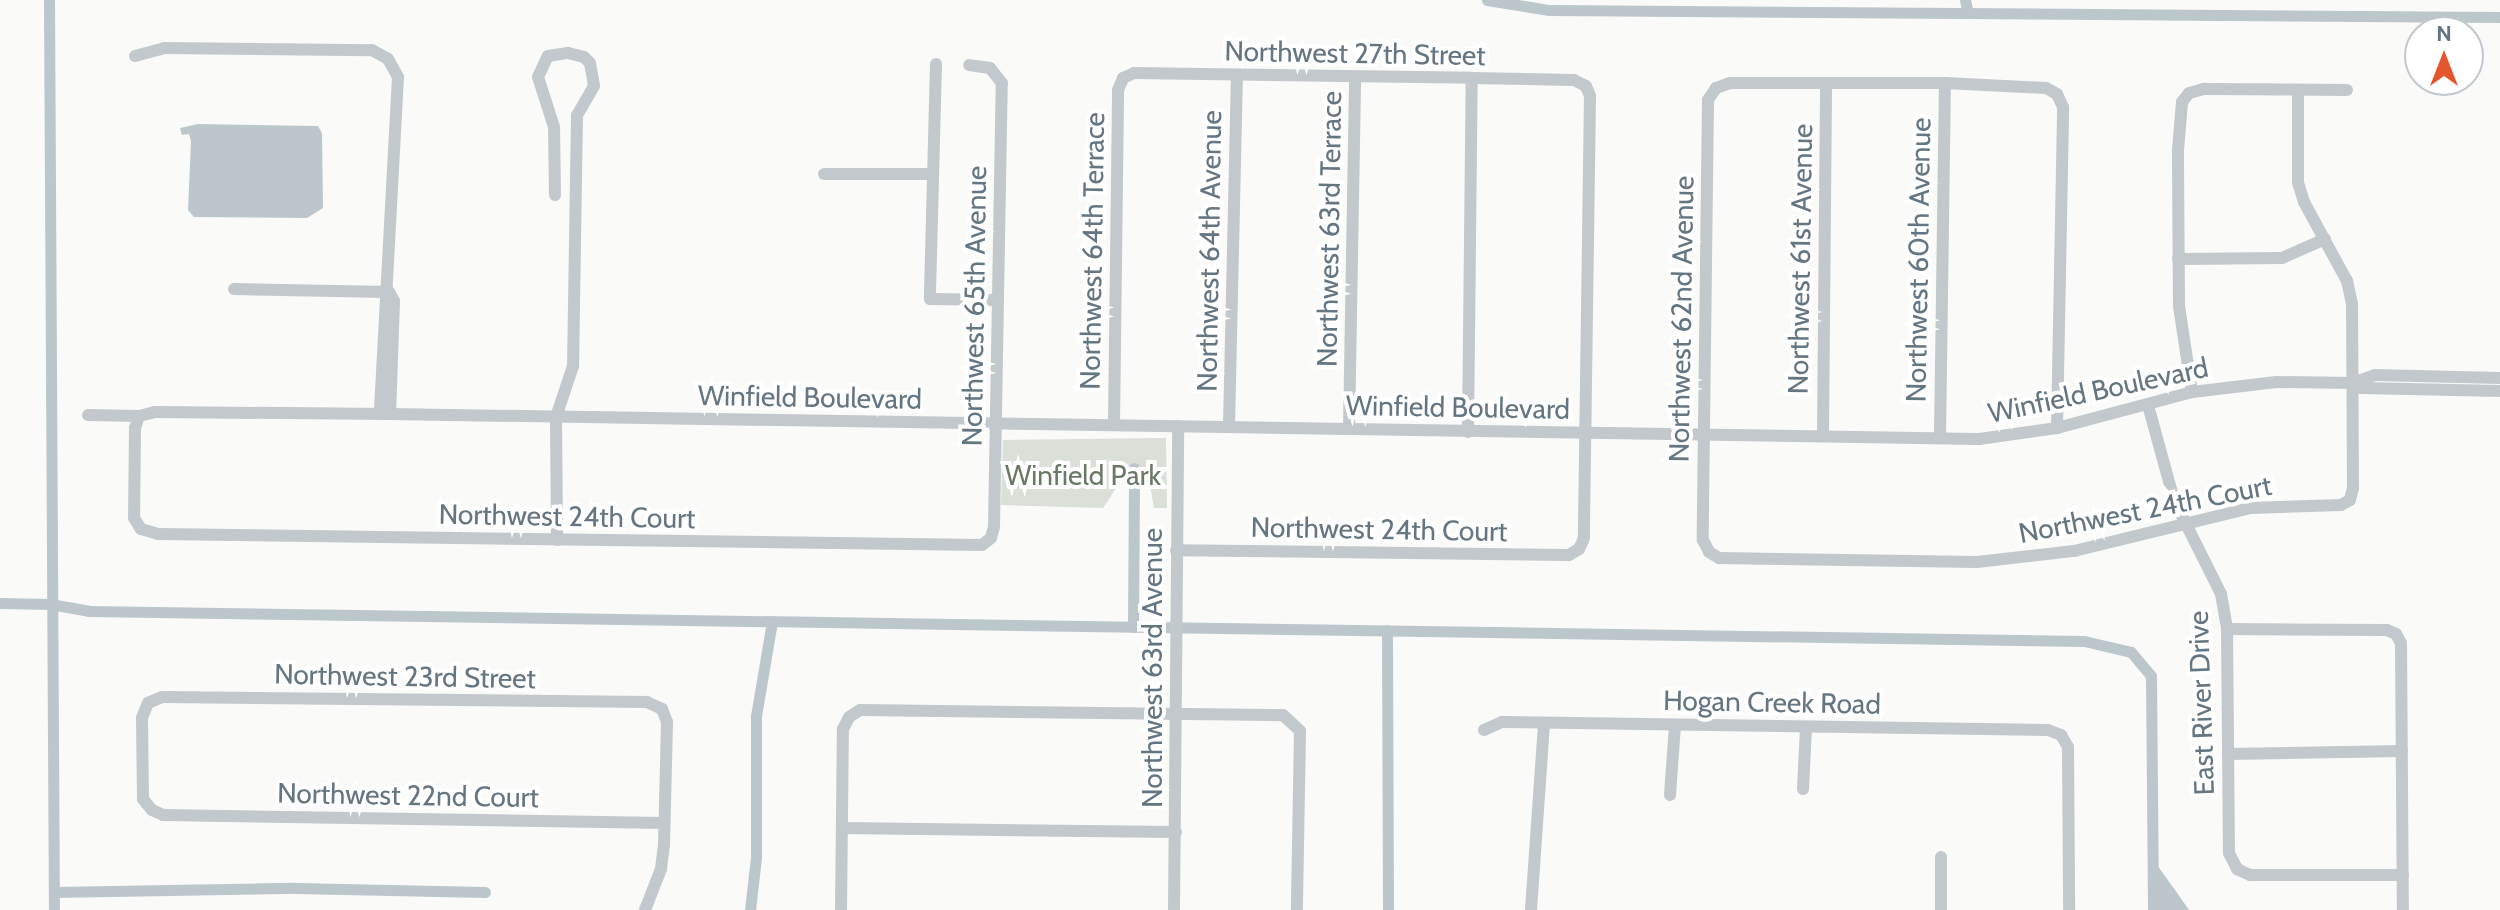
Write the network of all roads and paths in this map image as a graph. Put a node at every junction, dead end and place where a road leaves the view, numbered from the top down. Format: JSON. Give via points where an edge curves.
{"nodes":[{"id":1,"x":135,"y":56,"type":"dead end"},
{"id":2,"x":936,"y":64,"type":"dead end"},
{"id":3,"x":969,"y":65,"type":"dead end"},
{"id":4,"x":1237,"y":76,"type":"junction"},
{"id":5,"x":1355,"y":77,"type":"junction"},
{"id":6,"x":1123,"y":78,"type":"joint"},
{"id":7,"x":1472,"y":78,"type":"junction"},
{"id":8,"x":1826,"y":83,"type":"junction"},
{"id":9,"x":1945,"y":83,"type":"junction"},
{"id":10,"x":2298,"y":90,"type":"junction"},
{"id":11,"x":2347,"y":90,"type":"dead end"},
{"id":12,"x":824,"y":174,"type":"dead end"},
{"id":13,"x":933,"y":174,"type":"junction"},
{"id":14,"x":555,"y":195,"type":"dead end"},
{"id":15,"x":2325,"y":239,"type":"junction"},
{"id":16,"x":2178,"y":259,"type":"junction"},
{"id":17,"x":234,"y":289,"type":"dead end"},
{"id":18,"x":389,"y":292,"type":"junction"},
{"id":19,"x":997,"y":300,"type":"junction"},
{"id":20,"x":2500,"y":378,"type":"edge"},
{"id":21,"x":2353,"y":383,"type":"junction"},
{"id":22,"x":2500,"y":391,"type":"edge"},
{"id":23,"x":2192,"y":392,"type":"junction"},
{"id":24,"x":2148,"y":405,"type":"junction"},
{"id":25,"x":385,"y":414,"type":"junction"},
{"id":26,"x":88,"y":415,"type":"dead end"},
{"id":27,"x":139,"y":416,"type":"junction"},
{"id":28,"x":556,"y":417,"type":"junction"},
{"id":29,"x":996,"y":424,"type":"junction"},
{"id":30,"x":1114,"y":425,"type":"junction"},
{"id":31,"x":1178,"y":426,"type":"junction"},
{"id":32,"x":1229,"y":426,"type":"junction"},
{"id":33,"x":2057,"y":428,"type":"junction"},
{"id":34,"x":1349,"y":429,"type":"junction"},
{"id":35,"x":1468,"y":432,"type":"junction"},
{"id":36,"x":1585,"y":434,"type":"junction"},
{"id":37,"x":1703,"y":434,"type":"junction"},
{"id":38,"x":1823,"y":435,"type":"junction"},
{"id":39,"x":1940,"y":438,"type":"junction"},
{"id":40,"x":2184,"y":525,"type":"junction"},
{"id":41,"x":991,"y":538,"type":"joint"},
{"id":42,"x":557,"y":540,"type":"junction"},
{"id":43,"x":1176,"y":550,"type":"junction"},
{"id":44,"x":1709,"y":552,"type":"joint"},
{"id":45,"x":2227,"y":629,"type":"junction"},
{"id":46,"x":1176,"y":715,"type":"junction"},
{"id":47,"x":1544,"y":723,"type":"junction"},
{"id":48,"x":1675,"y":725,"type":"junction"},
{"id":49,"x":1806,"y":727,"type":"junction"},
{"id":50,"x":1484,"y":730,"type":"dead end"},
{"id":51,"x":2402,"y":751,"type":"junction"},
{"id":52,"x":2228,"y":754,"type":"junction"},
{"id":53,"x":1803,"y":789,"type":"dead end"},
{"id":54,"x":1670,"y":795,"type":"dead end"},
{"id":55,"x":152,"y":810,"type":"joint"},
{"id":56,"x":664,"y":823,"type":"junction"},
{"id":57,"x":842,"y":828,"type":"junction"},
{"id":58,"x":1176,"y":832,"type":"junction"},
{"id":59,"x":1941,"y":857,"type":"dead end"},
{"id":60,"x":2403,"y":875,"type":"junction"},
{"id":61,"x":645,"y":910,"type":"edge"},
{"id":62,"x":841,"y":910,"type":"edge"},
{"id":63,"x":1174,"y":910,"type":"edge"},
{"id":64,"x":1297,"y":910,"type":"edge"},
{"id":65,"x":1531,"y":910,"type":"edge"},
{"id":66,"x":1941,"y":910,"type":"edge"},
{"id":67,"x":2069,"y":910,"type":"edge"},
{"id":68,"x":2403,"y":910,"type":"edge"}],
"edges":[{"from":1,"to":18,"type":"street","via":[[164,48],[372,50],[388,59],[398,77]]},
{"from":2,"to":13,"type":"street"},
{"from":3,"to":19,"type":"street","name":"Northwest 65th Avenue","via":[[990,68],[1002,83]]},
{"from":4,"to":5,"type":"street","name":"Northwest 27th Street"},
{"from":4,"to":6,"type":"street","name":"Northwest 27th Street","via":[[1134,73]]},
{"from":4,"to":32,"type":"street","name":"Northwest 64th Avenue"},
{"from":5,"to":7,"type":"street","name":"Northwest 27th Street"},
{"from":5,"to":34,"type":"street","name":"Northwest 63rd Terrace"},
{"from":6,"to":30,"type":"street","name":"Northwest 64th Terrace","via":[[1118,90]]},
{"from":7,"to":35,"type":"street"},
{"from":7,"to":36,"type":"street","name":"Northwest 27th Street","via":[[1574,80],[1586,86],[1590,96]]},
{"from":8,"to":9,"type":"street"},
{"from":8,"to":37,"type":"street","name":"Northwest 62nd Avenue","via":[[1730,83],[1716,88],[1708,100]]},
{"from":8,"to":38,"type":"street","name":"Northwest 61st Avenue"},
{"from":9,"to":33,"type":"street","via":[[2046,88],[2057,94],[2063,107]]},
{"from":9,"to":39,"type":"street","name":"Northwest 60th Avenue"},
{"from":10,"to":11,"type":"street"},
{"from":10,"to":15,"type":"street","via":[[2298,182]]},
{"from":10,"to":16,"type":"street","via":[[2204,89],[2189,93],[2182,102]]},
{"from":12,"to":13,"type":"street"},
{"from":13,"to":19,"type":"street","via":[[930,299]]},
{"from":14,"to":28,"type":"street","via":[[554,127],[538,77],[548,56],[568,53],[590,63],[594,86],[577,115],[573,366]]},
{"from":15,"to":16,"type":"street","via":[[2282,258]]},
{"from":15,"to":21,"type":"street","via":[[2347,281],[2352,304]]},
{"from":16,"to":23,"type":"street"},
{"from":17,"to":18,"type":"street"},
{"from":18,"to":25,"type":"street","via":[[384,302]]},
{"from":19,"to":29,"type":"street","name":"Northwest 65th Avenue"},
{"from":20,"to":21,"type":"street","name":"Winfield Boulevard","via":[[2375,375]]},
{"from":21,"to":22,"type":"street","name":"Winfield Boulevard","via":[[2361,388]]},
{"from":21,"to":23,"type":"street","name":"Winfield Boulevard","via":[[2276,382]]},
{"from":21,"to":40,"type":"street","name":"Northwest 24th Court","via":[[2350,500],[2341,505],[2250,508]]},
{"from":23,"to":24,"type":"street","name":"Winfield Boulevard"},
{"from":24,"to":33,"type":"street","name":"Winfield Boulevard"},
{"from":24,"to":40,"type":"street","name":"East River Drive"},
{"from":25,"to":27,"type":"street","name":"Winfield Boulevard"},
{"from":25,"to":28,"type":"street","name":"Winfield Boulevard"},
{"from":26,"to":27,"type":"street","name":"Winfield Boulevard"},
{"from":27,"to":42,"type":"street","name":"Northwest 24th Court","via":[[134,518],[141,529],[158,534]]},
{"from":28,"to":29,"type":"street","name":"Winfield Boulevard"},
{"from":28,"to":42,"type":"street"},
{"from":29,"to":30,"type":"street","name":"Winfield Boulevard"},
{"from":29,"to":41,"type":"street","name":"Northwest 65th Avenue"},
{"from":30,"to":31,"type":"street","name":"Winfield Boulevard"},
{"from":31,"to":32,"type":"street","name":"Winfield Boulevard"},
{"from":31,"to":43,"type":"street","name":"Northwest 63rd Avenue"},
{"from":32,"to":34,"type":"street","name":"Winfield Boulevard"},
{"from":33,"to":39,"type":"street","name":"Winfield Boulevard","via":[[1979,439]]},
{"from":34,"to":35,"type":"street","name":"Winfield Boulevard"},
{"from":35,"to":36,"type":"street","name":"Winfield Boulevard"},
{"from":36,"to":37,"type":"street","name":"Winfield Boulevard"},
{"from":36,"to":43,"type":"street","name":"Northwest 24th Court","via":[[1584,538],[1569,555]]},
{"from":37,"to":38,"type":"street","name":"Winfield Boulevard"},
{"from":37,"to":44,"type":"street","name":"Northwest 62nd Avenue","via":[[1703,540]]},
{"from":38,"to":39,"type":"street","name":"Winfield Boulevard"},
{"from":40,"to":44,"type":"street","name":"Northwest 24th Court","via":[[2025,559],[1719,558]]},
{"from":40,"to":45,"type":"street","name":"East River Drive","via":[[2221,594]]},
{"from":41,"to":42,"type":"street","name":"Northwest 24th Court","via":[[982,545]]},
{"from":43,"to":46,"type":"street","name":"Northwest 63rd Avenue"},
{"from":45,"to":51,"type":"street","via":[[2396,634],[2401,643]]},
{"from":45,"to":52,"type":"street","name":"East River Drive"},
{"from":46,"to":57,"type":"street","via":[[860,710],[843,729]]},
{"from":46,"to":58,"type":"street","name":"Northwest 63rd Avenue"},
{"from":46,"to":64,"type":"street","via":[[1283,715],[1300,731]]},
{"from":47,"to":48,"type":"street","name":"Hogan Creek Road"},
{"from":47,"to":50,"type":"street","name":"Hogan Creek Road","via":[[1502,722]]},
{"from":47,"to":65,"type":"street"},
{"from":48,"to":49,"type":"street","name":"Hogan Creek Road"},
{"from":48,"to":54,"type":"street"},
{"from":49,"to":53,"type":"street"},
{"from":49,"to":67,"type":"street","name":"Hogan Creek Road","via":[[2048,730],[2061,735],[2068,747]]},
{"from":51,"to":52,"type":"street"},
{"from":51,"to":60,"type":"street"},
{"from":52,"to":60,"type":"street","name":"East River Drive","via":[[2229,853],[2237,869],[2250,875]]},
{"from":55,"to":56,"type":"street","name":"Northwest 22nd Court","via":[[163,815]]},
{"from":55,"to":56,"type":"street","name":"Northwest 23rd Street","via":[[143,799],[142,718],[148,703],[162,697],[647,702],[662,709],[667,722]]},
{"from":56,"to":61,"type":"street","via":[[661,869]]},
{"from":57,"to":58,"type":"street"},
{"from":57,"to":62,"type":"street"},
{"from":58,"to":63,"type":"street","name":"Northwest 63rd Avenue"},
{"from":59,"to":66,"type":"street"},
{"from":60,"to":68,"type":"street"}]}
